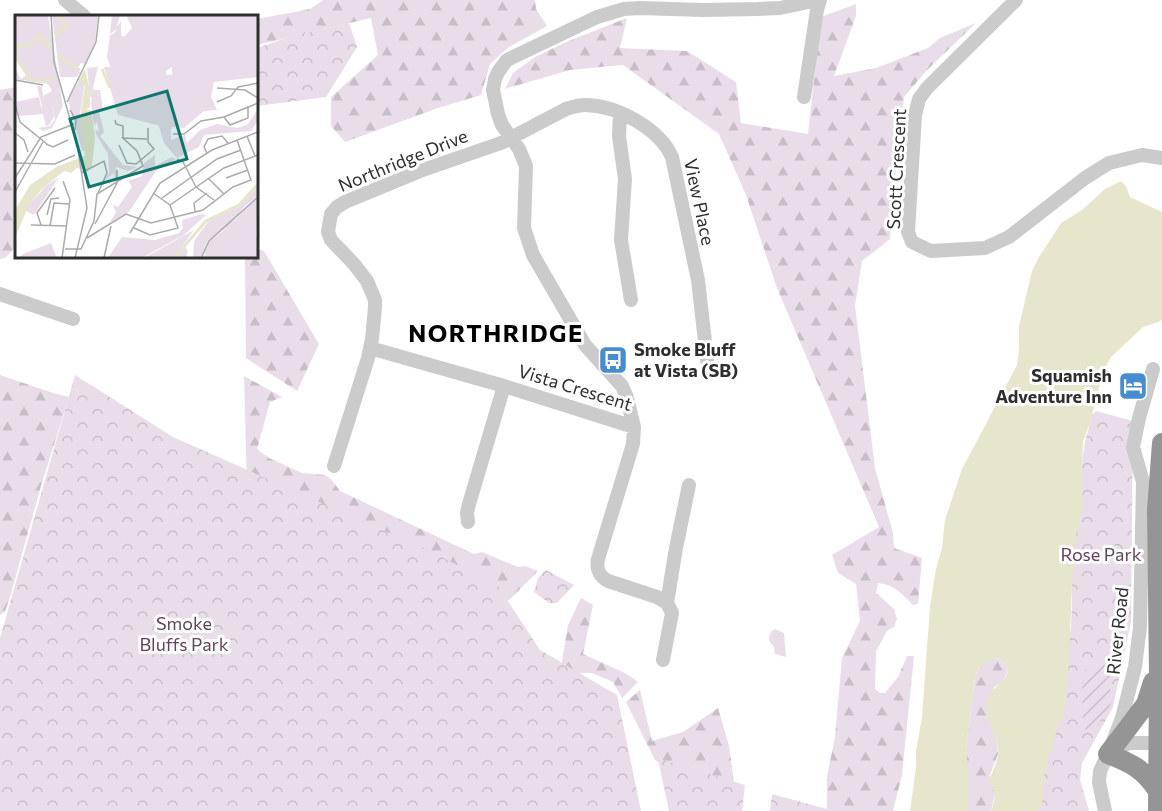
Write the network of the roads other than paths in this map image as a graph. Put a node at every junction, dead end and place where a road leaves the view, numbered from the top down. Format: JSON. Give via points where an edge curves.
{"nodes":[{"id":1,"x":65,"y":0,"type":"edge"},
{"id":2,"x":819,"y":0,"type":"edge"},
{"id":3,"x":1016,"y":0,"type":"edge"},
{"id":4,"x":83,"y":15,"type":"edge"},
{"id":5,"x":804,"y":97,"type":"dead end"},
{"id":6,"x":620,"y":113,"type":"junction"},
{"id":7,"x":511,"y":138,"type":"junction"},
{"id":8,"x":1162,"y":158,"type":"edge"},
{"id":9,"x":0,"y":294,"type":"edge"},
{"id":10,"x":631,"y":300,"type":"dead end"},
{"id":11,"x":72,"y":319,"type":"dead end"},
{"id":12,"x":370,"y":348,"type":"junction"},
{"id":13,"x":708,"y":368,"type":"dead end"},
{"id":14,"x":1153,"y":369,"type":"dead end"},
{"id":15,"x":504,"y":386,"type":"junction"},
{"id":16,"x":634,"y":428,"type":"junction"},
{"id":17,"x":1162,"y":443,"type":"edge"},
{"id":18,"x":334,"y":466,"type":"dead end"},
{"id":19,"x":688,"y":486,"type":"dead end"},
{"id":20,"x":468,"y":522,"type":"dead end"},
{"id":21,"x":667,"y":603,"type":"junction"},
{"id":22,"x":1158,"y":659,"type":"junction"},
{"id":23,"x":663,"y":660,"type":"dead end"},
{"id":24,"x":1161,"y":743,"type":"edge"},
{"id":25,"x":1108,"y":754,"type":"junction"},
{"id":26,"x":1158,"y":791,"type":"junction"},
{"id":27,"x":1105,"y":811,"type":"edge"},
{"id":28,"x":1158,"y":811,"type":"edge"}],
"edges":[{"from":1,"to":4,"type":"street"},
{"from":2,"to":5,"type":"street"},
{"from":2,"to":7,"type":"street","name":"Vista Crescent","via":[[780,8],[624,9],[597,17],[503,65],[493,90],[502,125]]},
{"from":3,"to":8,"type":"street","name":"Scott Crescent","via":[[919,99],[908,232],[912,242],[931,251],[986,248],[1009,237],[1109,163],[1142,155]]},
{"from":6,"to":7,"type":"street","name":"View Place","via":[[576,106]]},
{"from":6,"to":10,"type":"street","via":[[625,178],[621,240]]},
{"from":6,"to":13,"type":"street","name":"View Place","via":[[658,136],[672,157],[699,287]]},
{"from":7,"to":12,"type":"street","name":"Northridge Drive","via":[[345,202],[331,214],[331,240],[368,282],[375,300]]},
{"from":7,"to":16,"type":"street","name":"Vista Crescent","via":[[525,166],[524,228],[533,255],[585,345],[622,386]]},
{"from":9,"to":11,"type":"street"},
{"from":12,"to":15,"type":"street","name":"Vista Crescent"},
{"from":12,"to":18,"type":"street","name":"Northridge Drive"},
{"from":14,"to":25,"type":"street","name":"River Road","via":[[1133,447],[1143,482],[1140,627],[1135,667]]},
{"from":15,"to":16,"type":"street","name":"Vista Crescent"},
{"from":15,"to":20,"type":"street","via":[[469,504]]},
{"from":16,"to":21,"type":"street","via":[[633,444],[598,559],[598,573],[608,581]]},
{"from":17,"to":22,"type":"highway","via":[[1156,510]]},
{"from":19,"to":21,"type":"street"},
{"from":21,"to":23,"type":"street","via":[[672,613]]},
{"from":22,"to":24,"type":"highway"},
{"from":22,"to":25,"type":"highway","via":[[1146,704]]},
{"from":24,"to":25,"type":"street","via":[[1129,743]]},
{"from":24,"to":26,"type":"highway"},
{"from":25,"to":26,"type":"highway","via":[[1139,768]]},
{"from":25,"to":27,"type":"street","name":"River Road","via":[[1099,782]]},
{"from":26,"to":28,"type":"highway"}]}
